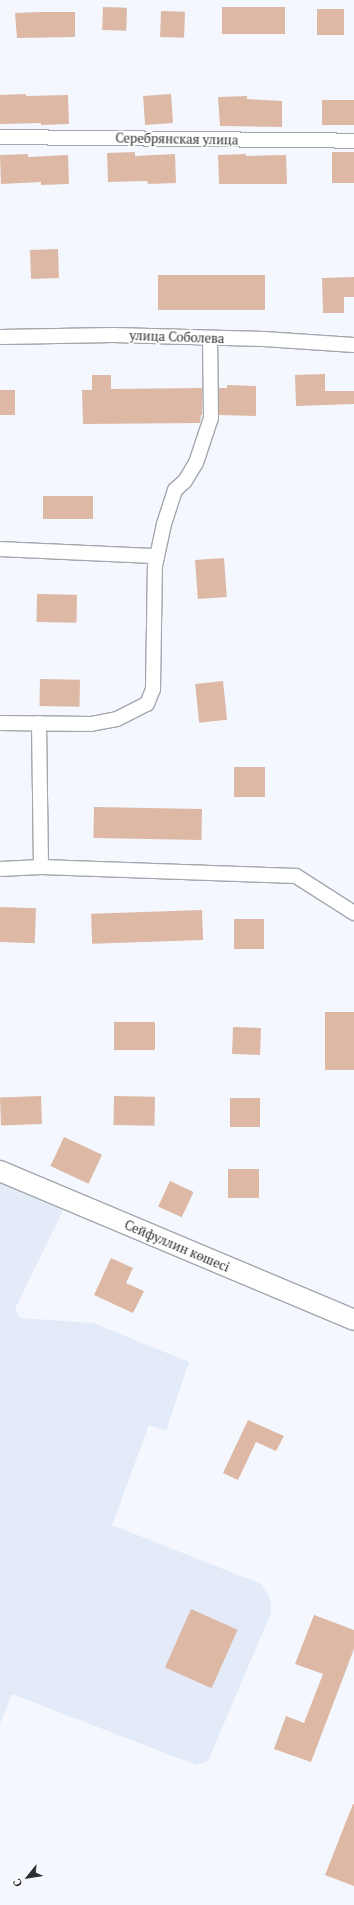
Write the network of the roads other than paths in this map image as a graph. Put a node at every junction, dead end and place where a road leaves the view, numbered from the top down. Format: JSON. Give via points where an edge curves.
{"nodes":[{"id":1,"x":0,"y":137,"type":"edge"},
{"id":2,"x":354,"y":141,"type":"edge"},
{"id":3,"x":0,"y":337,"type":"edge"},
{"id":4,"x":210,"y":338,"type":"junction"},
{"id":5,"x":354,"y":344,"type":"edge"},
{"id":6,"x":0,"y":548,"type":"edge"},
{"id":7,"x":157,"y":556,"type":"junction"},
{"id":8,"x":0,"y":723,"type":"edge"},
{"id":9,"x":39,"y":723,"type":"junction"},
{"id":10,"x":42,"y":867,"type":"junction"},
{"id":11,"x":0,"y":869,"type":"edge"},
{"id":12,"x":354,"y":913,"type":"edge"},
{"id":13,"x":0,"y":1171,"type":"edge"},
{"id":14,"x":354,"y":1310,"type":"edge"},
{"id":15,"x":332,"y":1311,"type":"junction"},
{"id":16,"x":354,"y":1320,"type":"edge"}],
"edges":[{"from":1,"to":2,"type":"street","name":"Серебрянская улица"},
{"from":3,"to":4,"type":"street","name":"улица Соболева","via":[[113,335]]},
{"from":4,"to":5,"type":"street","name":"улица Соболева"},
{"from":4,"to":7,"type":"street","via":[[211,418],[196,463],[185,481],[175,490]]},
{"from":6,"to":7,"type":"street"},
{"from":7,"to":9,"type":"street","via":[[153,689],[147,704],[129,714],[91,724]]},
{"from":8,"to":9,"type":"street"},
{"from":9,"to":10,"type":"street"},
{"from":10,"to":11,"type":"street"},
{"from":10,"to":12,"type":"street","via":[[296,876]]},
{"from":13,"to":15,"type":"main road","name":"Сейфуллин көшесі"},
{"from":14,"to":15,"type":"main road"},
{"from":15,"to":16,"type":"main road","name":"Сейфуллин көшесі"}]}
